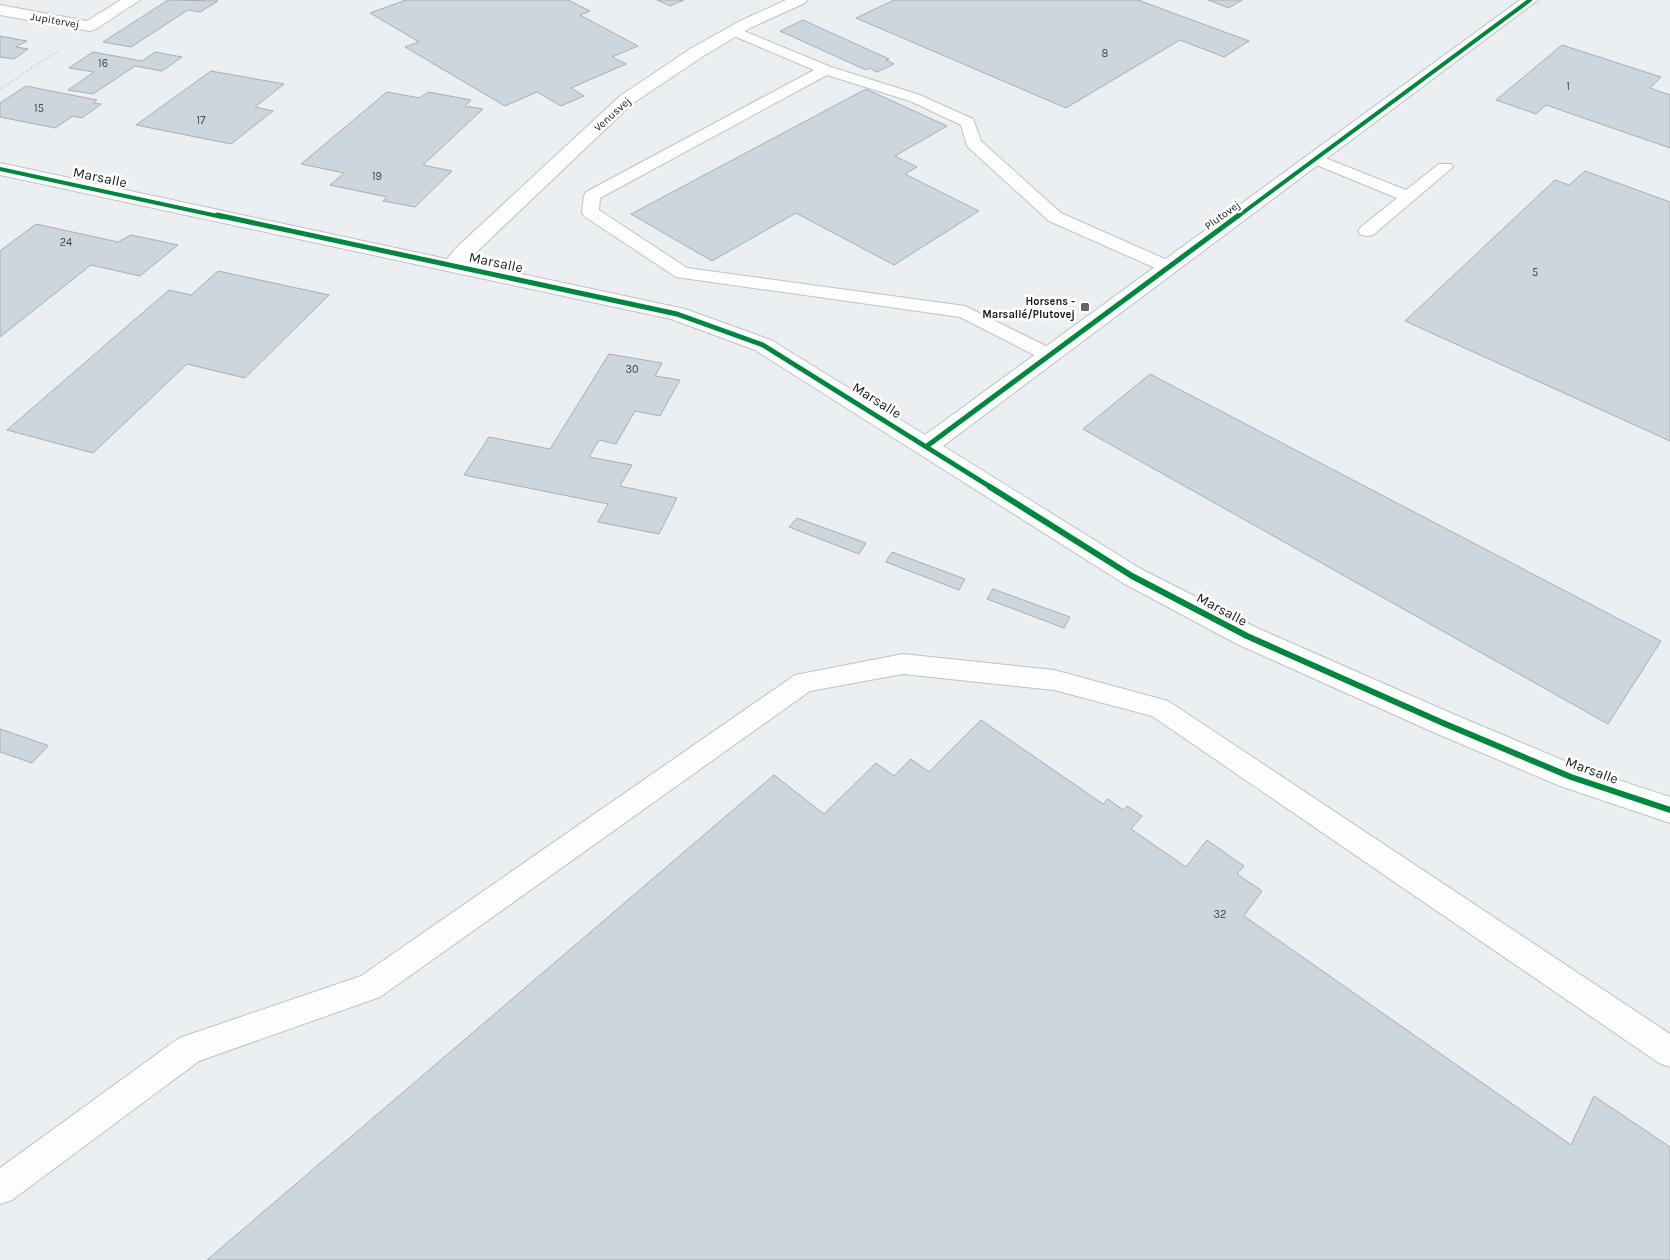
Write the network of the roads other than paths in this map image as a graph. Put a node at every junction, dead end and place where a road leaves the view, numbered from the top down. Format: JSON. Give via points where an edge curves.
{"nodes":[{"id":1,"x":132,"y":0,"type":"edge"},
{"id":2,"x":799,"y":0,"type":"edge"},
{"id":3,"x":1530,"y":0,"type":"edge"},
{"id":4,"x":0,"y":10,"type":"edge"},
{"id":5,"x":734,"y":31,"type":"junction"},
{"id":6,"x":826,"y":70,"type":"junction"},
{"id":7,"x":1315,"y":159,"type":"junction"},
{"id":8,"x":1445,"y":167,"type":"dead end"},
{"id":9,"x":4,"y":173,"type":"edge"},
{"id":10,"x":1408,"y":197,"type":"junction"},
{"id":11,"x":1368,"y":231,"type":"dead end"},
{"id":12,"x":453,"y":265,"type":"junction"},
{"id":13,"x":1168,"y":267,"type":"junction"},
{"id":14,"x":1049,"y":355,"type":"junction"},
{"id":15,"x":926,"y":446,"type":"junction"},
{"id":16,"x":1670,"y":810,"type":"edge"},
{"id":17,"x":1670,"y":1052,"type":"edge"},
{"id":18,"x":0,"y":1188,"type":"edge"}],
"edges":[{"from":1,"to":4,"type":"street","name":"Jupitervej","via":[[90,26]]},
{"from":2,"to":5,"type":"street","name":"Venusvej"},
{"from":3,"to":7,"type":"street","name":"Plutovej"},
{"from":5,"to":6,"type":"lane"},
{"from":5,"to":12,"type":"street","name":"Venusvej","via":[[626,100],[463,252]]},
{"from":6,"to":13,"type":"lane","via":[[916,98],[968,122],[973,142],[1056,217]]},
{"from":6,"to":14,"type":"lane","via":[[592,196],[590,212],[682,273],[965,312]]},
{"from":7,"to":10,"type":"lane"},
{"from":7,"to":13,"type":"street","name":"Plutovej"},
{"from":8,"to":10,"type":"lane"},
{"from":9,"to":12,"type":"street","name":"Marsalle"},
{"from":10,"to":11,"type":"lane"},
{"from":12,"to":15,"type":"street","name":"Marsalle","via":[[677,314],[763,345]]},
{"from":13,"to":14,"type":"street","name":"Plutovej"},
{"from":14,"to":15,"type":"street","name":"Plutovej"},
{"from":15,"to":16,"type":"street","name":"Marsalle","via":[[1132,576],[1247,636],[1571,777]]},
{"from":17,"to":18,"type":"lane","via":[[1159,708],[1054,680],[903,664],[804,682],[370,987],[190,1049]]}]}
